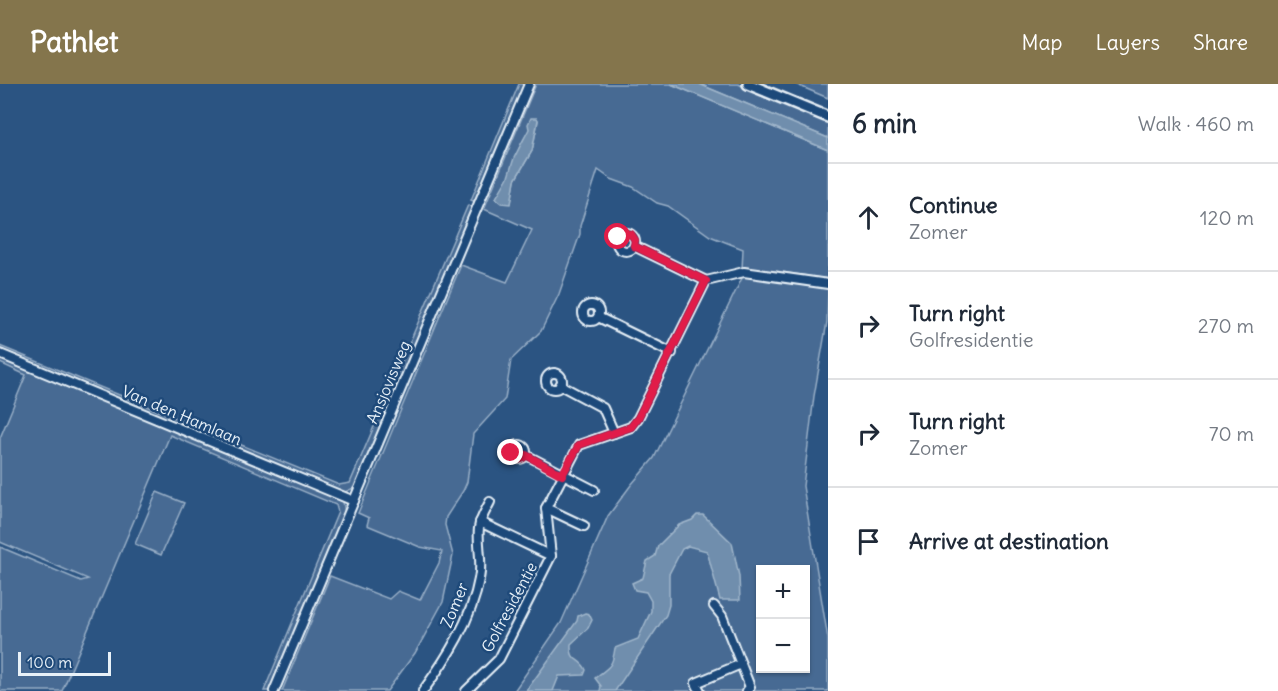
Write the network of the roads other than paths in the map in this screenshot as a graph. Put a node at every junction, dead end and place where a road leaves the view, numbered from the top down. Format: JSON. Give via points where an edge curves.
{"nodes":[{"id":1,"x":529,"y":84,"type":"edge"},
{"id":2,"x":748,"y":84,"type":"edge"},
{"id":3,"x":828,"y":117,"type":"edge"},
{"id":4,"x":634,"y":246,"type":"dead end"},
{"id":5,"x":706,"y":281,"type":"junction"},
{"id":6,"x":828,"y":284,"type":"edge"},
{"id":7,"x":598,"y":316,"type":"dead end"},
{"id":8,"x":672,"y":353,"type":"junction"},
{"id":9,"x":0,"y":354,"type":"edge"},
{"id":10,"x":560,"y":385,"type":"dead end"},
{"id":11,"x":614,"y":433,"type":"junction"},
{"id":12,"x":526,"y":455,"type":"dead end"},
{"id":13,"x":562,"y":475,"type":"junction"},
{"id":14,"x":594,"y":490,"type":"dead end"},
{"id":15,"x":354,"y":501,"type":"junction"},
{"id":16,"x":490,"y":502,"type":"dead end"},
{"id":17,"x":546,"y":508,"type":"junction"},
{"id":18,"x":480,"y":522,"type":"junction"},
{"id":19,"x":584,"y":526,"type":"dead end"},
{"id":20,"x":551,"y":555,"type":"junction"},
{"id":21,"x":714,"y":606,"type":"dead end"},
{"id":22,"x":741,"y":664,"type":"junction"},
{"id":23,"x":274,"y":691,"type":"edge"},
{"id":24,"x":423,"y":691,"type":"edge"},
{"id":25,"x":466,"y":691,"type":"edge"},
{"id":26,"x":700,"y":691,"type":"edge"},
{"id":27,"x":747,"y":691,"type":"edge"}],
"edges":[{"from":1,"to":15,"type":"street","name":"Ansjovisweg"},
{"from":2,"to":3,"type":"main road"},
{"from":4,"to":5,"type":"street"},
{"from":5,"to":6,"type":"street","via":[[744,272]]},
{"from":5,"to":8,"type":"street"},
{"from":7,"to":8,"type":"street"},
{"from":8,"to":11,"type":"street","via":[[638,418],[631,427]]},
{"from":9,"to":15,"type":"street","name":"Van den Hamlaan"},
{"from":10,"to":11,"type":"street","via":[[603,408]]},
{"from":11,"to":13,"type":"street","via":[[579,445]]},
{"from":12,"to":13,"type":"street"},
{"from":13,"to":14,"type":"street"},
{"from":13,"to":17,"type":"street"},
{"from":15,"to":23,"type":"street","name":"Ansjovisweg"},
{"from":16,"to":18,"type":"street","name":"Zomer"},
{"from":17,"to":19,"type":"street"},
{"from":17,"to":20,"type":"street","name":"Golfresidentie"},
{"from":18,"to":20,"type":"street"},
{"from":18,"to":24,"type":"street","name":"Zomer","via":[[481,566],[469,612],[442,665]]},
{"from":20,"to":25,"type":"street","name":"Golfresidentie","via":[[499,659]]},
{"from":21,"to":22,"type":"street","via":[[722,616]]},
{"from":22,"to":26,"type":"street","via":[[696,683]]},
{"from":22,"to":27,"type":"street","via":[[750,687]]}]}
